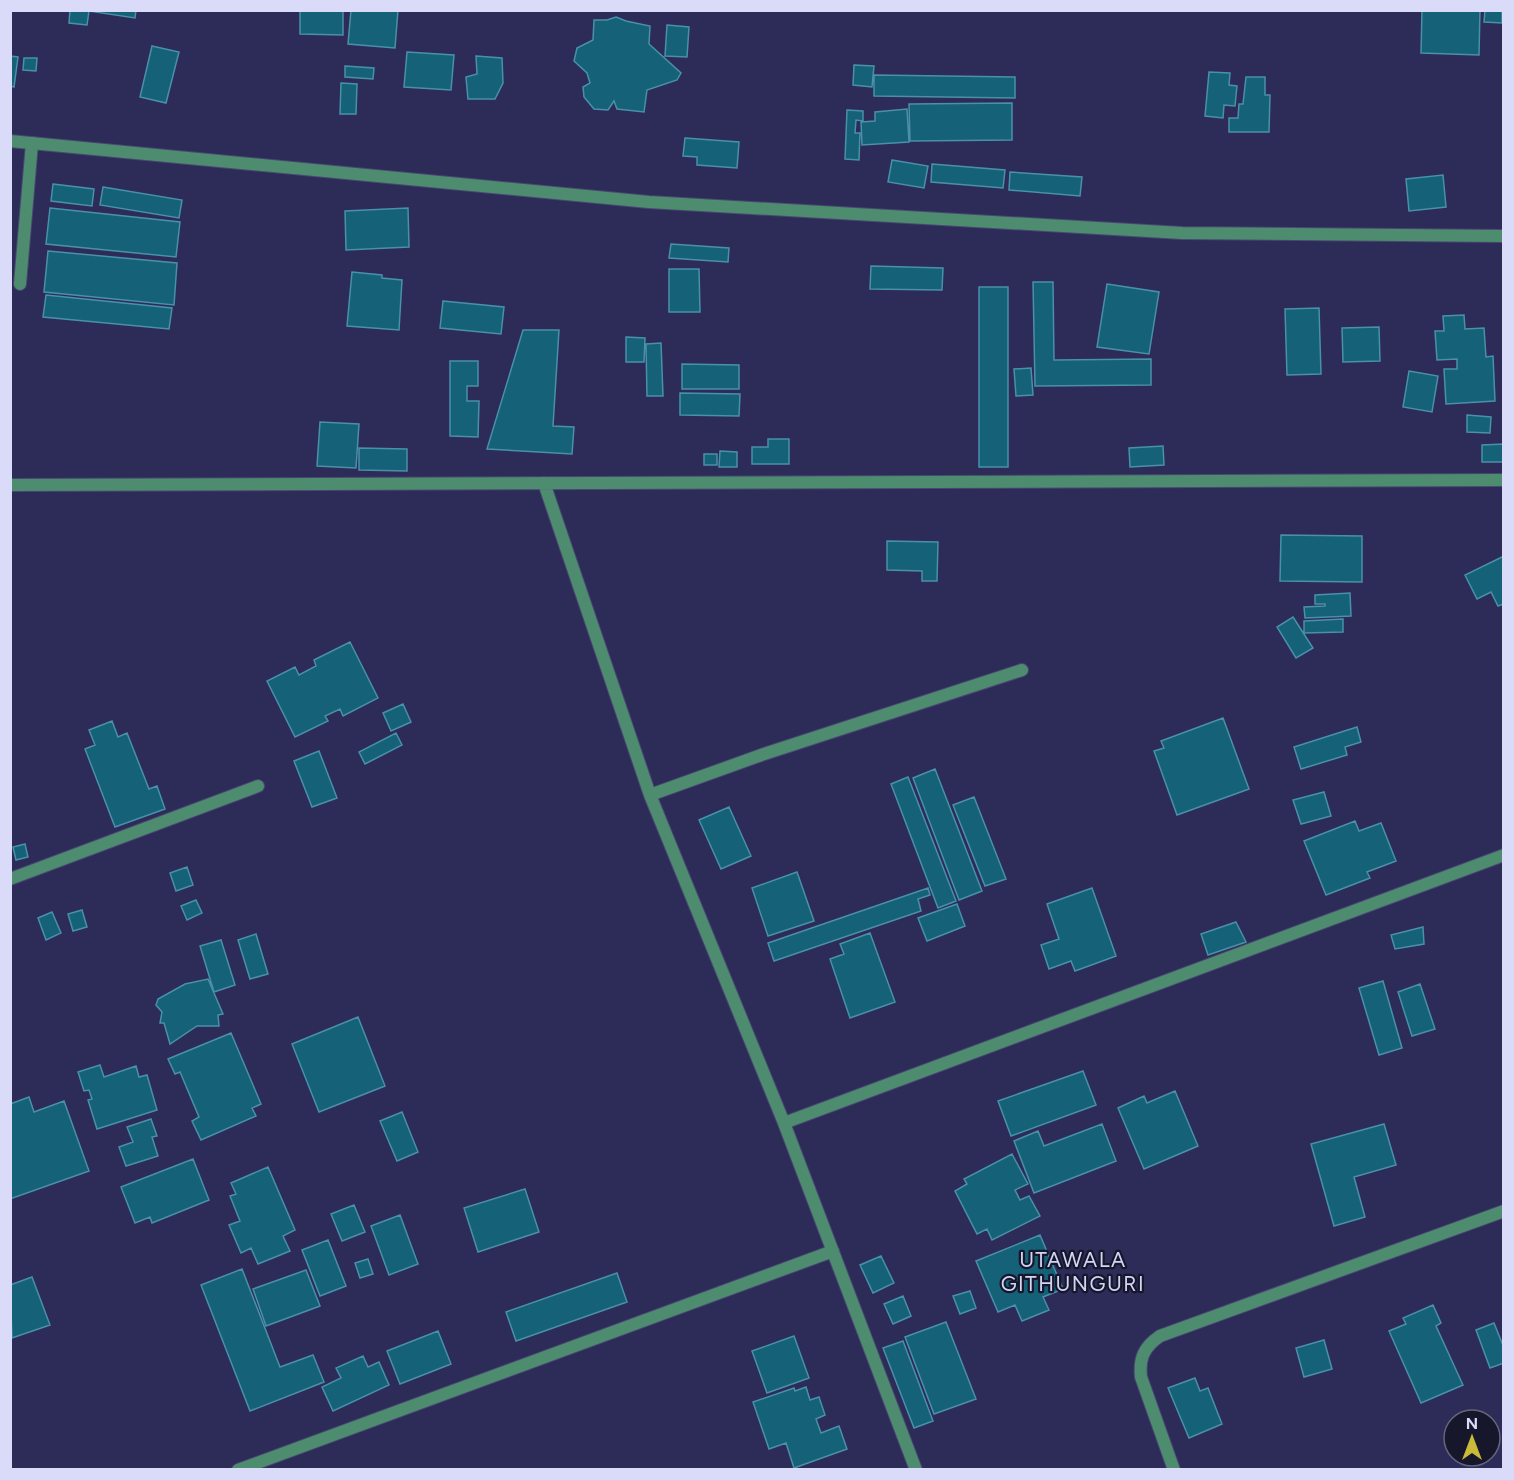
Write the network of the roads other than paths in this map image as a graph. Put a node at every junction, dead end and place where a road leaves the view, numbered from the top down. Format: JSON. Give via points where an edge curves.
{"nodes":[{"id":1,"x":10,"y":141,"type":"edge"},
{"id":2,"x":32,"y":143,"type":"junction"},
{"id":3,"x":1503,"y":236,"type":"edge"},
{"id":4,"x":20,"y":284,"type":"dead end"},
{"id":5,"x":1503,"y":480,"type":"edge"},
{"id":6,"x":544,"y":483,"type":"junction"},
{"id":7,"x":10,"y":485,"type":"edge"},
{"id":8,"x":1022,"y":670,"type":"dead end"},
{"id":9,"x":258,"y":786,"type":"dead end"},
{"id":10,"x":650,"y":795,"type":"junction"},
{"id":11,"x":1503,"y":855,"type":"edge"},
{"id":12,"x":10,"y":879,"type":"edge"},
{"id":13,"x":784,"y":1123,"type":"junction"},
{"id":14,"x":1503,"y":1211,"type":"edge"},
{"id":15,"x":833,"y":1251,"type":"junction"},
{"id":16,"x":238,"y":1470,"type":"edge"},
{"id":17,"x":916,"y":1470,"type":"edge"},
{"id":18,"x":1174,"y":1470,"type":"edge"}],
"edges":[{"from":1,"to":2,"type":"street"},
{"from":2,"to":3,"type":"street","via":[[661,203],[1182,233]]},
{"from":2,"to":4,"type":"street"},
{"from":5,"to":6,"type":"street"},
{"from":6,"to":7,"type":"street"},
{"from":6,"to":10,"type":"street"},
{"from":8,"to":10,"type":"street"},
{"from":9,"to":12,"type":"street"},
{"from":10,"to":13,"type":"street"},
{"from":11,"to":13,"type":"street"},
{"from":13,"to":15,"type":"street"},
{"from":14,"to":18,"type":"street","via":[[1160,1336],[1149,1344],[1140,1365],[1141,1377]]},
{"from":15,"to":16,"type":"street"},
{"from":15,"to":17,"type":"street"}]}
